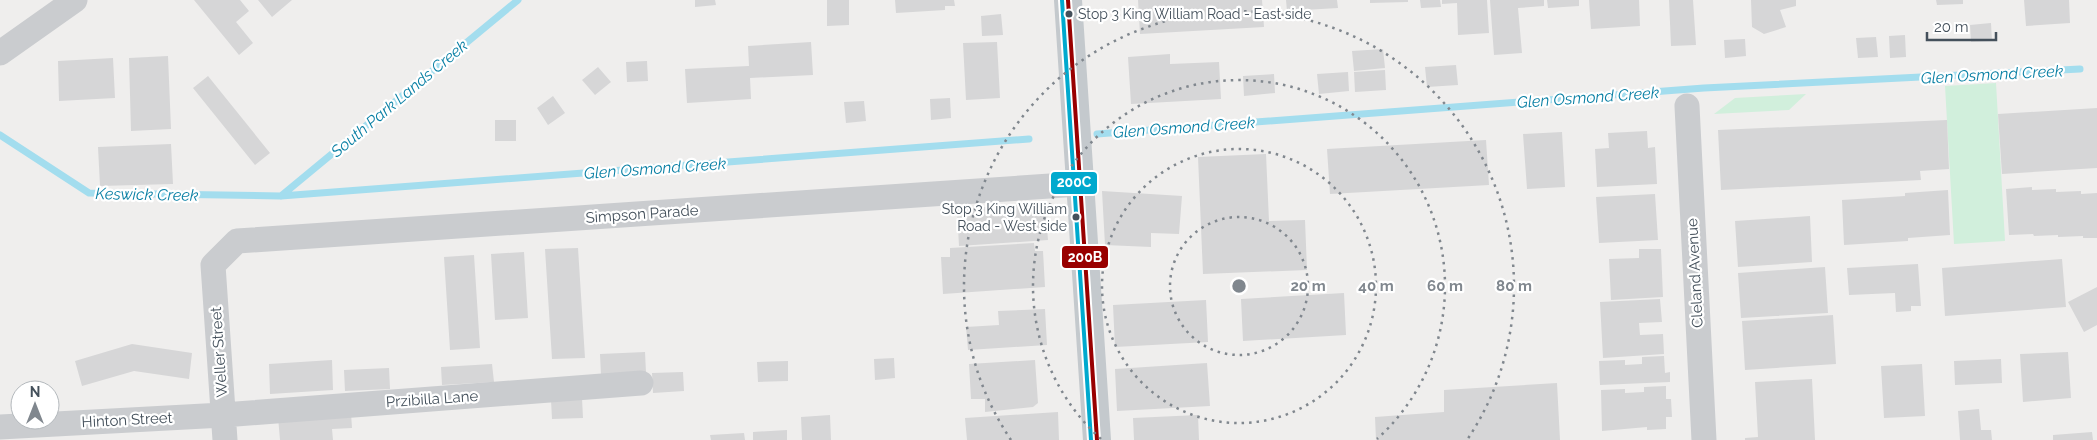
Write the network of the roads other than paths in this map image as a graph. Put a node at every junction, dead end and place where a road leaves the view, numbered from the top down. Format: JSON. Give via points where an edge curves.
{"nodes":[{"id":1,"x":74,"y":0,"type":"edge"},
{"id":2,"x":1068,"y":0,"type":"edge"},
{"id":3,"x":0,"y":54,"type":"edge"},
{"id":4,"x":1687,"y":106,"type":"dead end"},
{"id":5,"x":1080,"y":184,"type":"junction"},
{"id":6,"x":213,"y":265,"type":"joint"},
{"id":7,"x":641,"y":383,"type":"dead end"},
{"id":8,"x":223,"y":415,"type":"junction"},
{"id":9,"x":0,"y":427,"type":"edge"},
{"id":10,"x":225,"y":440,"type":"edge"},
{"id":11,"x":1097,"y":440,"type":"edge"},
{"id":12,"x":1704,"y":440,"type":"edge"}],
"edges":[{"from":1,"to":3,"type":"street"},
{"from":2,"to":5,"type":"main road"},
{"from":4,"to":12,"type":"street","name":"Cleland Avenue"},
{"from":5,"to":6,"type":"street","name":"Simpson Parade","via":[[237,241]]},
{"from":5,"to":11,"type":"main road"},
{"from":6,"to":8,"type":"street","name":"Weller Street"},
{"from":7,"to":8,"type":"street","name":"Przibilla Lane"},
{"from":8,"to":9,"type":"street","name":"Hinton Street"},
{"from":8,"to":10,"type":"street","name":"Weller Street"}]}
